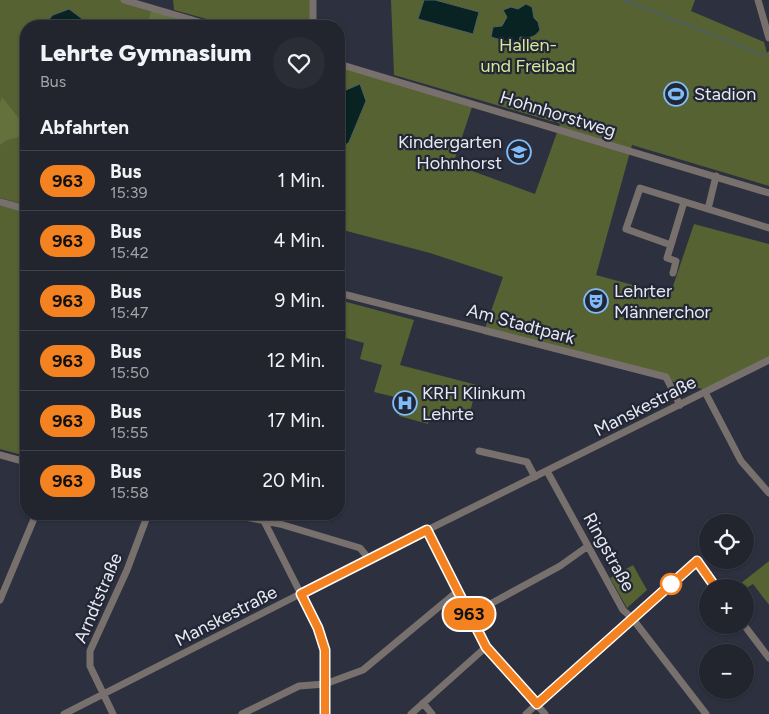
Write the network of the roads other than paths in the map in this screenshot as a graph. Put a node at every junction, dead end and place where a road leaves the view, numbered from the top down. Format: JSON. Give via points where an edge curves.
{"nodes":[{"id":1,"x":124,"y":0,"type":"edge"},
{"id":2,"x":313,"y":0,"type":"edge"},
{"id":3,"x":758,"y":0,"type":"edge"},
{"id":4,"x":192,"y":20,"type":"edge"},
{"id":5,"x":314,"y":20,"type":"edge"},
{"id":6,"x":769,"y":38,"type":"edge"},
{"id":7,"x":345,"y":66,"type":"edge"},
{"id":8,"x":715,"y":179,"type":"junction"},
{"id":9,"x":769,"y":193,"type":"edge"},
{"id":10,"x":0,"y":202,"type":"edge"},
{"id":11,"x":684,"y":202,"type":"junction"},
{"id":12,"x":20,"y":207,"type":"edge"},
{"id":13,"x":708,"y":209,"type":"junction"},
{"id":14,"x":769,"y":228,"type":"edge"},
{"id":15,"x":671,"y":245,"type":"junction"},
{"id":16,"x":673,"y":273,"type":"dead end"},
{"id":17,"x":345,"y":294,"type":"edge"},
{"id":18,"x":769,"y":360,"type":"edge"},
{"id":19,"x":705,"y":392,"type":"junction"},
{"id":20,"x":680,"y":405,"type":"junction"},
{"id":21,"x":479,"y":451,"type":"dead end"},
{"id":22,"x":0,"y":455,"type":"edge"},
{"id":23,"x":20,"y":460,"type":"edge"},
{"id":24,"x":547,"y":471,"type":"junction"},
{"id":25,"x":535,"y":477,"type":"junction"},
{"id":26,"x":769,"y":493,"type":"edge"},
{"id":27,"x":33,"y":520,"type":"edge"},
{"id":28,"x":146,"y":520,"type":"edge"},
{"id":29,"x":254,"y":520,"type":"edge"},
{"id":30,"x":265,"y":523,"type":"junction"},
{"id":31,"x":427,"y":530,"type":"junction"},
{"id":32,"x":588,"y":546,"type":"junction"},
{"id":33,"x":369,"y":559,"type":"junction"},
{"id":34,"x":697,"y":561,"type":"dead end"},
{"id":35,"x":710,"y":579,"type":"edge"},
{"id":36,"x":458,"y":591,"type":"junction"},
{"id":37,"x":301,"y":594,"type":"junction"},
{"id":38,"x":0,"y":600,"type":"edge"},
{"id":39,"x":470,"y":615,"type":"junction"},
{"id":40,"x":751,"y":634,"type":"edge"},
{"id":41,"x":486,"y":647,"type":"junction"},
{"id":42,"x":769,"y":658,"type":"edge"},
{"id":43,"x":325,"y":684,"type":"junction"},
{"id":44,"x":103,"y":694,"type":"junction"},
{"id":45,"x":423,"y":703,"type":"junction"},
{"id":46,"x":537,"y":704,"type":"junction"},
{"id":47,"x":64,"y":714,"type":"edge"},
{"id":48,"x":114,"y":714,"type":"edge"},
{"id":49,"x":242,"y":714,"type":"edge"},
{"id":50,"x":324,"y":714,"type":"edge"},
{"id":51,"x":411,"y":714,"type":"edge"},
{"id":52,"x":432,"y":714,"type":"edge"},
{"id":53,"x":526,"y":714,"type":"edge"},
{"id":54,"x":545,"y":714,"type":"edge"},
{"id":55,"x":706,"y":714,"type":"edge"}],
"edges":[{"from":1,"to":4,"type":"street"},
{"from":2,"to":5,"type":"street"},
{"from":3,"to":6,"type":"street"},
{"from":7,"to":8,"type":"street","name":"Hohnhorstweg"},
{"from":8,"to":9,"type":"street","name":"Hohnhorstweg"},
{"from":8,"to":13,"type":"street"},
{"from":10,"to":12,"type":"street"},
{"from":11,"to":13,"type":"street"},
{"from":11,"to":15,"type":"street"},
{"from":11,"to":15,"type":"street","via":[[640,188],[626,229]]},
{"from":13,"to":14,"type":"street"},
{"from":15,"to":16,"type":"street","via":[[668,258],[676,260]]},
{"from":17,"to":20,"type":"street","name":"Am Stadtpark","via":[[666,377]]},
{"from":18,"to":19,"type":"street","name":"Manskestraße"},
{"from":19,"to":20,"type":"street","name":"Manskestraße"},
{"from":19,"to":26,"type":"street","via":[[741,462]]},
{"from":20,"to":24,"type":"street","name":"Manskestraße"},
{"from":21,"to":25,"type":"street","via":[[527,462]]},
{"from":22,"to":23,"type":"street"},
{"from":24,"to":25,"type":"street","name":"Manskestraße"},
{"from":24,"to":32,"type":"street","name":"Ringstraße"},
{"from":25,"to":31,"type":"street","name":"Manskestraße"},
{"from":27,"to":38,"type":"street"},
{"from":28,"to":44,"type":"street","name":"Arndtstraße","via":[[128,570],[90,651],[90,666]]},
{"from":29,"to":30,"type":"street"},
{"from":30,"to":33,"type":"street","via":[[280,524],[360,548]]},
{"from":30,"to":37,"type":"street"},
{"from":31,"to":33,"type":"street","name":"Manskestraße"},
{"from":31,"to":36,"type":"street"},
{"from":32,"to":39,"type":"street","via":[[560,566]]},
{"from":32,"to":55,"type":"street","name":"Ringstraße","via":[[623,610]]},
{"from":33,"to":37,"type":"street","name":"Manskestraße"},
{"from":34,"to":35,"type":"street"},
{"from":36,"to":39,"type":"street"},
{"from":36,"to":43,"type":"street","via":[[378,661]]},
{"from":37,"to":43,"type":"street","via":[[325,650]]},
{"from":37,"to":44,"type":"street","name":"Manskestraße"},
{"from":39,"to":41,"type":"street"},
{"from":40,"to":42,"type":"street"},
{"from":41,"to":45,"type":"street"},
{"from":41,"to":46,"type":"street"},
{"from":43,"to":49,"type":"street","via":[[299,686]]},
{"from":43,"to":50,"type":"street"},
{"from":44,"to":47,"type":"street","name":"Manskestraße"},
{"from":44,"to":48,"type":"street","name":"Arndtstraße"},
{"from":45,"to":51,"type":"street"},
{"from":45,"to":52,"type":"street"},
{"from":46,"to":53,"type":"street"},
{"from":46,"to":54,"type":"street"}]}
